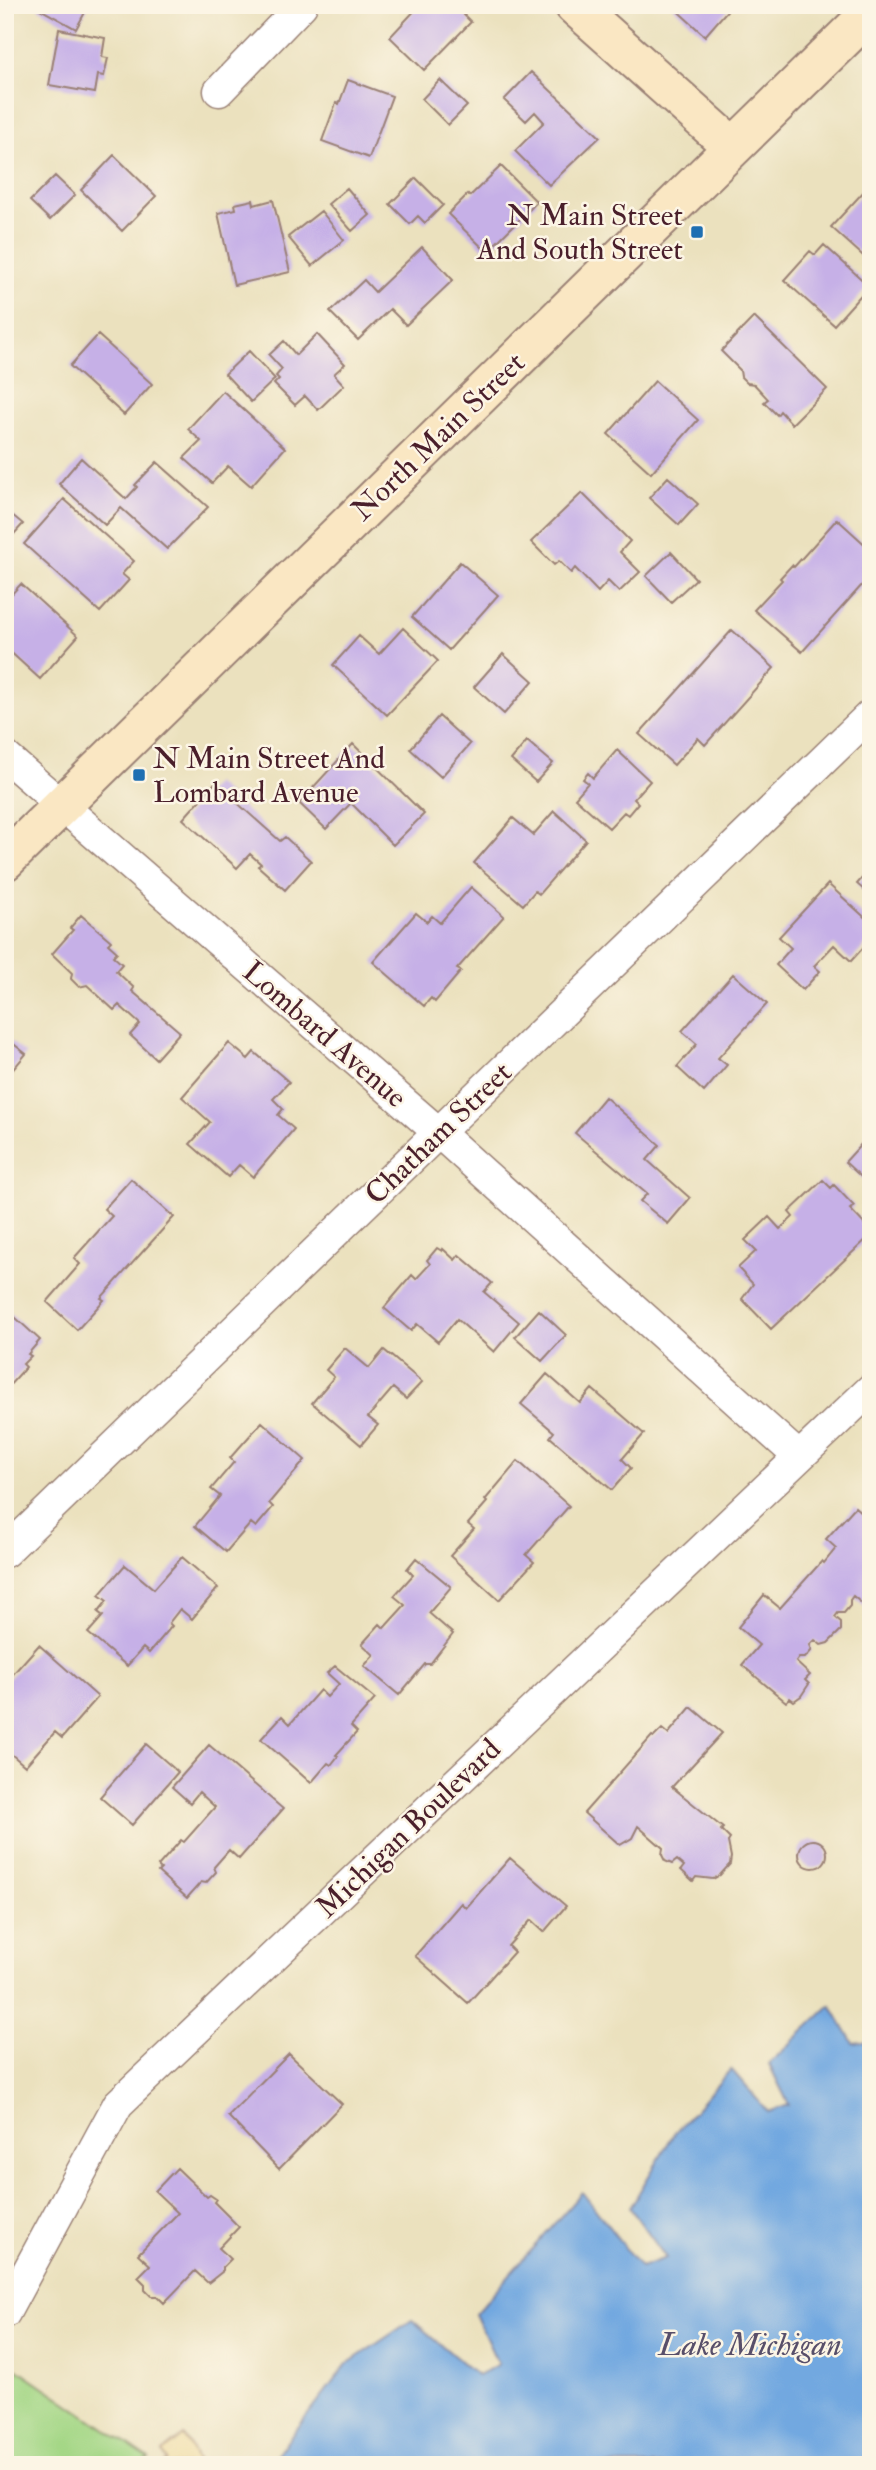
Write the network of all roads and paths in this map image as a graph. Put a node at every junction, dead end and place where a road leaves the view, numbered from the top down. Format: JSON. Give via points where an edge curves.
{"nodes":[{"id":1,"x":302,"y":5,"type":"edge"},
{"id":2,"x":574,"y":5,"type":"edge"},
{"id":3,"x":871,"y":12,"type":"edge"},
{"id":4,"x":219,"y":91,"type":"dead end"},
{"id":5,"x":733,"y":148,"type":"junction"},
{"id":6,"x":871,"y":715,"type":"edge"},
{"id":7,"x":5,"y":756,"type":"edge"},
{"id":8,"x":61,"y":806,"type":"junction"},
{"id":9,"x":5,"y":861,"type":"edge"},
{"id":10,"x":438,"y":1132,"type":"junction"},
{"id":11,"x":871,"y":1389,"type":"edge"},
{"id":12,"x":799,"y":1457,"type":"junction"},
{"id":13,"x":5,"y":1552,"type":"edge"},
{"id":14,"x":5,"y":2313,"type":"edge"}],
"edges":[{"from":1,"to":4,"type":"street"},
{"from":2,"to":5,"type":"main road"},
{"from":3,"to":5,"type":"main road","name":"North Main Street"},
{"from":5,"to":8,"type":"main road","name":"North Main Street"},
{"from":6,"to":10,"type":"street","name":"Chatham Street"},
{"from":7,"to":8,"type":"street","name":"Lombard Avenue"},
{"from":8,"to":9,"type":"main road","name":"North Main Street"},
{"from":8,"to":10,"type":"street","name":"Lombard Avenue"},
{"from":10,"to":12,"type":"street","name":"Lombard Avenue"},
{"from":10,"to":13,"type":"street","name":"Chatham Street"},
{"from":11,"to":12,"type":"street","name":"Michigan Boulevard"},
{"from":12,"to":14,"type":"street","name":"Michigan Boulevard","via":[[118,2104]]}]}
